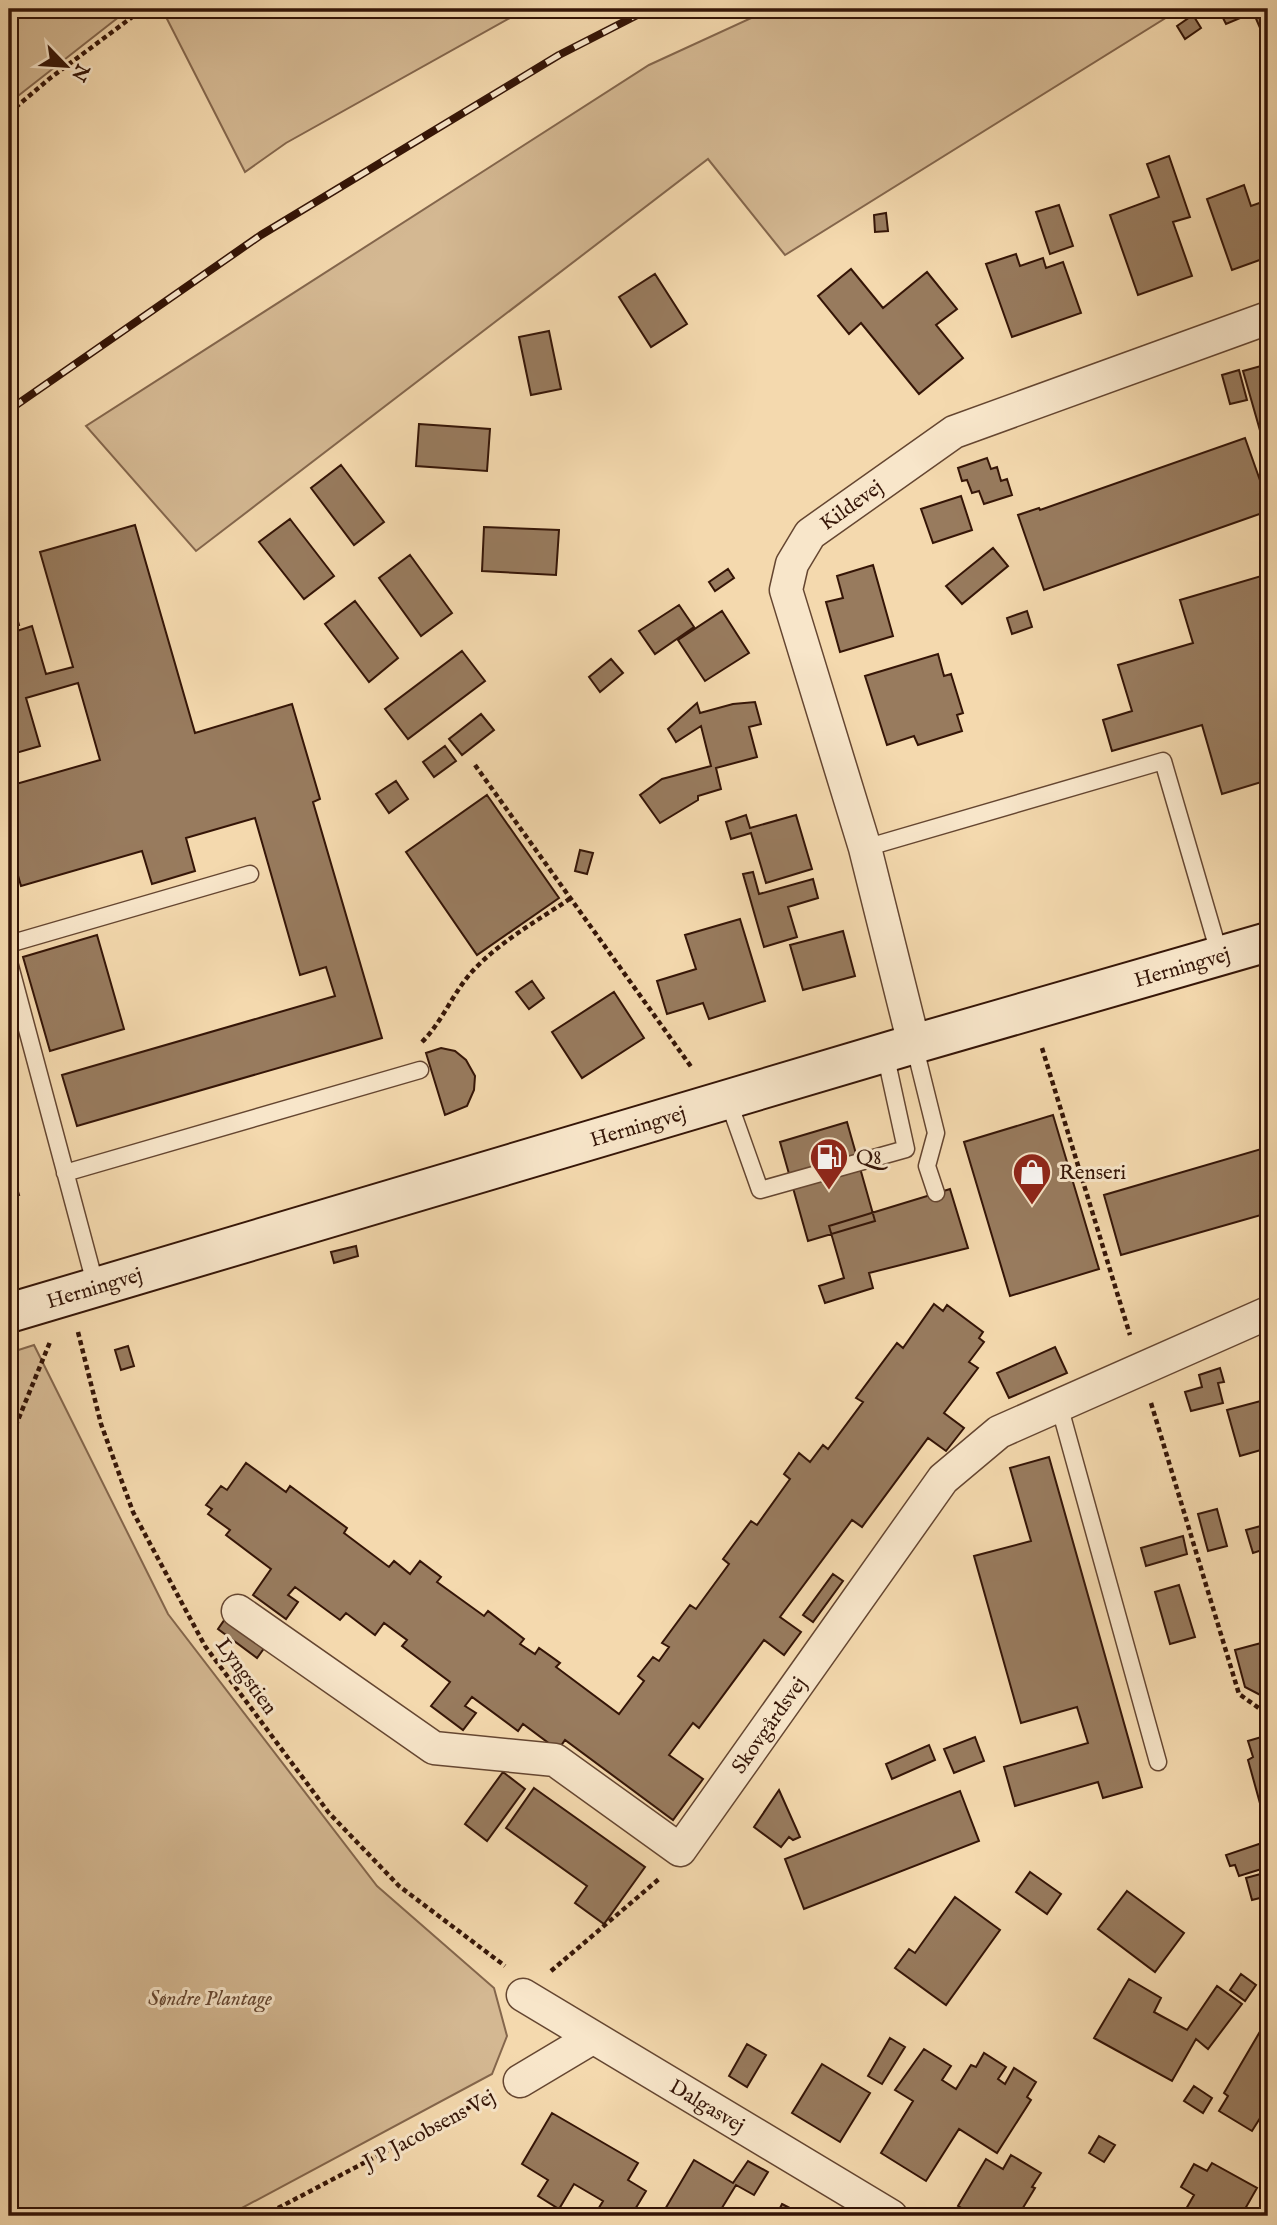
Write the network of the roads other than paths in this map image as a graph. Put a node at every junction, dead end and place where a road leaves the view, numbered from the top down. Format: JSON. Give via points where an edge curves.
{"nodes":[{"id":1,"x":1268,"y":318,"type":"edge"},
{"id":2,"x":865,"y":848,"type":"junction"},
{"id":3,"x":250,"y":874,"type":"dead end"},
{"id":4,"x":1268,"y":942,"type":"edge"},
{"id":5,"x":9,"y":944,"type":"edge"},
{"id":6,"x":1220,"y":956,"type":"junction"},
{"id":7,"x":9,"y":962,"type":"edge"},
{"id":8,"x":17,"y":1024,"type":"edge"},
{"id":9,"x":900,"y":1049,"type":"junction"},
{"id":10,"x":421,"y":1070,"type":"dead end"},
{"id":11,"x":723,"y":1101,"type":"junction"},
{"id":12,"x":65,"y":1173,"type":"junction"},
{"id":13,"x":936,"y":1193,"type":"dead end"},
{"id":14,"x":83,"y":1292,"type":"junction"},
{"id":15,"x":9,"y":1313,"type":"edge"},
{"id":16,"x":1268,"y":1313,"type":"edge"},
{"id":17,"x":1059,"y":1405,"type":"junction"},
{"id":18,"x":238,"y":1611,"type":"dead end"},
{"id":19,"x":1158,"y":1762,"type":"dead end"},
{"id":20,"x":523,"y":1995,"type":"road end"},
{"id":21,"x":592,"y":2038,"type":"junction"},
{"id":22,"x":520,"y":2081,"type":"road end"},
{"id":23,"x":891,"y":2216,"type":"edge"}],
"edges":[{"from":1,"to":2,"type":"street","name":"Kildevej","via":[[954,432],[810,534],[792,564],[786,590]]},
{"from":2,"to":6,"type":"lane","via":[[1164,761]]},
{"from":2,"to":9,"type":"street","name":"Kildevej"},
{"from":3,"to":5,"type":"lane"},
{"from":4,"to":6,"type":"street","name":"Herningvej"},
{"from":6,"to":9,"type":"street","name":"Herningvej"},
{"from":7,"to":8,"type":"lane"},
{"from":8,"to":12,"type":"lane"},
{"from":9,"to":11,"type":"street","name":"Herningvej"},
{"from":9,"to":11,"type":"lane","via":[[906,1149],[760,1190]]},
{"from":9,"to":13,"type":"lane","via":[[936,1133],[927,1166]]},
{"from":10,"to":12,"type":"lane"},
{"from":11,"to":14,"type":"street","name":"Herningvej"},
{"from":12,"to":14,"type":"lane"},
{"from":14,"to":15,"type":"street","name":"Herningvej"},
{"from":16,"to":17,"type":"street","name":"Skovgårdsvej"},
{"from":17,"to":18,"type":"street","name":"Skovgårdsvej","via":[[999,1432],[943,1479],[680,1850],[555,1760],[434,1748]]},
{"from":17,"to":19,"type":"lane"},
{"from":20,"to":21,"type":"street","name":"Dalgasvej"},
{"from":21,"to":22,"type":"street","name":"J P Jacobsens Vej"},
{"from":21,"to":23,"type":"street","name":"Dalgasvej"}]}
